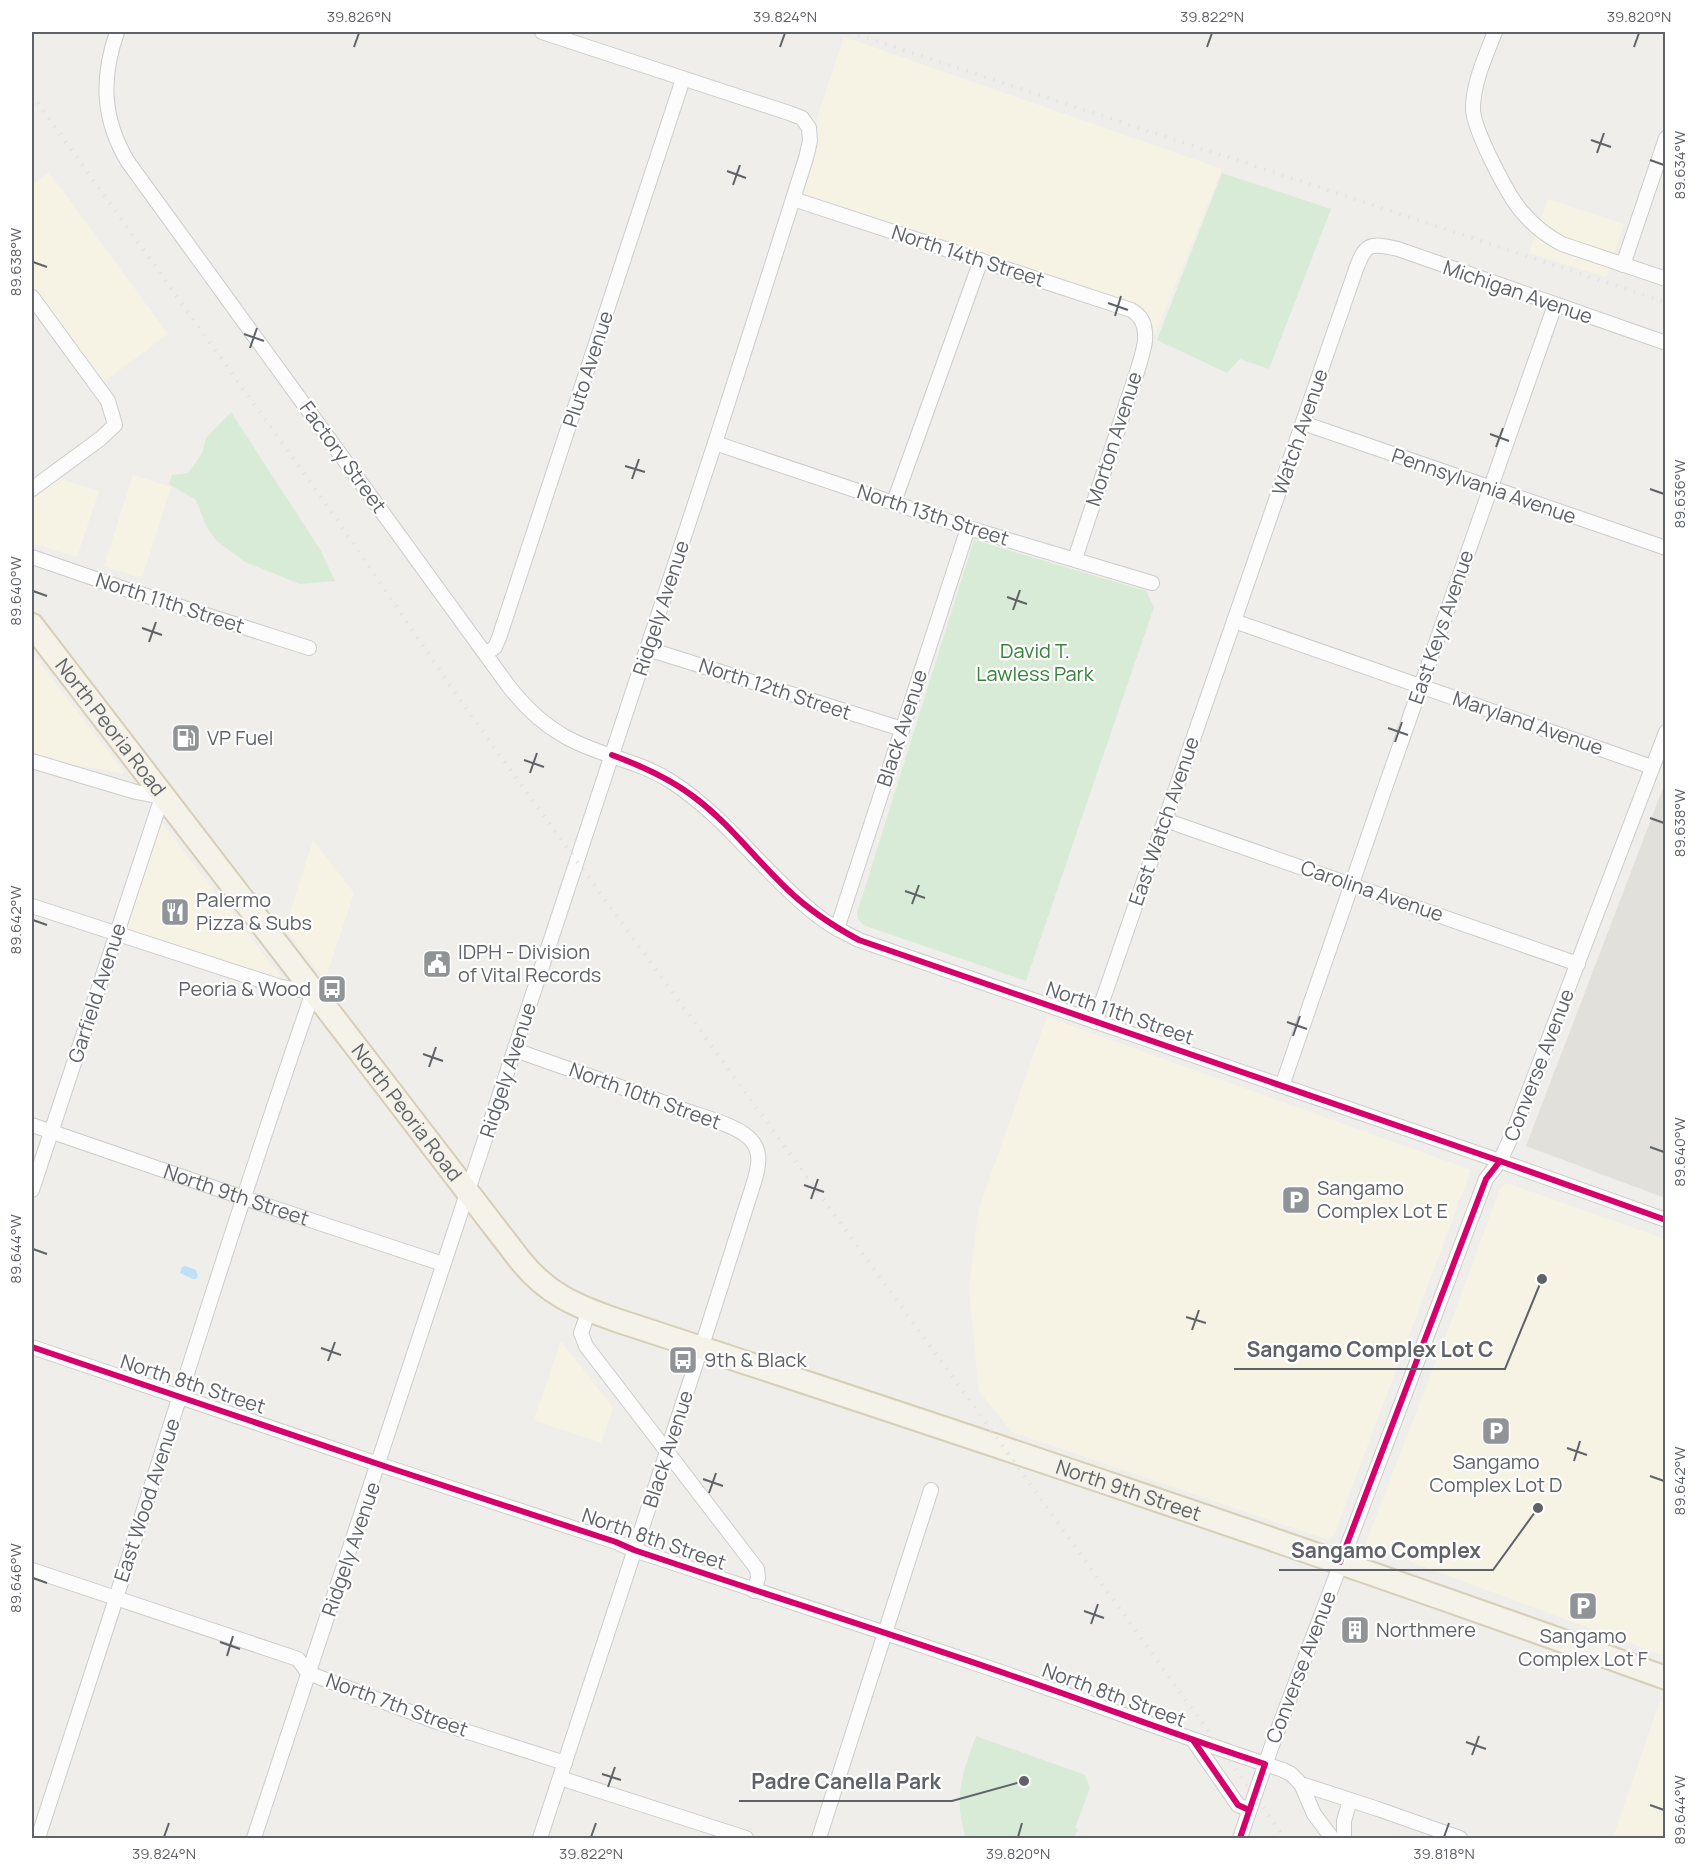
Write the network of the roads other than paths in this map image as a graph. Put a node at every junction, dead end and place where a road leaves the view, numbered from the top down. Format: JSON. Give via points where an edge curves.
{"nodes":[{"id":1,"x":117,"y":32,"type":"edge"},
{"id":2,"x":542,"y":32,"type":"edge"},
{"id":3,"x":1495,"y":32,"type":"edge"},
{"id":4,"x":683,"y":79,"type":"junction"},
{"id":5,"x":1665,"y":138,"type":"edge"},
{"id":6,"x":794,"y":199,"type":"junction"},
{"id":7,"x":1369,"y":246,"type":"joint"},
{"id":8,"x":981,"y":260,"type":"junction"},
{"id":9,"x":1623,"y":265,"type":"junction"},
{"id":10,"x":1665,"y":279,"type":"edge"},
{"id":11,"x":32,"y":297,"type":"edge"},
{"id":12,"x":1555,"y":305,"type":"junction"},
{"id":13,"x":1141,"y":318,"type":"joint"},
{"id":14,"x":1665,"y":343,"type":"edge"},
{"id":15,"x":1303,"y":423,"type":"junction"},
{"id":16,"x":716,"y":443,"type":"junction"},
{"id":17,"x":1490,"y":488,"type":"junction"},
{"id":18,"x":32,"y":489,"type":"edge"},
{"id":19,"x":894,"y":502,"type":"junction"},
{"id":20,"x":968,"y":528,"type":"junction"},
{"id":21,"x":1665,"y":548,"type":"edge"},
{"id":22,"x":32,"y":557,"type":"edge"},
{"id":23,"x":1075,"y":559,"type":"junction"},
{"id":24,"x":1152,"y":583,"type":"dead end"},
{"id":25,"x":1234,"y":621,"type":"junction"},
{"id":26,"x":32,"y":625,"type":"edge"},
{"id":27,"x":309,"y":648,"type":"dead end"},
{"id":28,"x":648,"y":649,"type":"junction"},
{"id":29,"x":486,"y":654,"type":"junction"},
{"id":30,"x":1420,"y":685,"type":"junction"},
{"id":31,"x":902,"y":729,"type":"junction"},
{"id":32,"x":1665,"y":732,"type":"edge"},
{"id":33,"x":612,"y":755,"type":"junction"},
{"id":34,"x":32,"y":761,"type":"edge"},
{"id":35,"x":1652,"y":767,"type":"junction"},
{"id":36,"x":162,"y":797,"type":"junction"},
{"id":37,"x":1165,"y":820,"type":"junction"},
{"id":38,"x":1351,"y":884,"type":"junction"},
{"id":39,"x":32,"y":906,"type":"edge"},
{"id":40,"x":837,"y":929,"type":"junction"},
{"id":41,"x":116,"y":934,"type":"junction"},
{"id":42,"x":1578,"y":964,"type":"junction"},
{"id":43,"x":313,"y":992,"type":"junction"},
{"id":44,"x":1095,"y":1022,"type":"junction"},
{"id":45,"x":515,"y":1050,"type":"junction"},
{"id":46,"x":1282,"y":1086,"type":"junction"},
{"id":47,"x":32,"y":1125,"type":"edge"},
{"id":48,"x":51,"y":1132,"type":"junction"},
{"id":49,"x":759,"y":1160,"type":"joint"},
{"id":50,"x":1500,"y":1161,"type":"junction"},
{"id":51,"x":32,"y":1190,"type":"edge"},
{"id":52,"x":467,"y":1192,"type":"junction"},
{"id":53,"x":244,"y":1198,"type":"junction"},
{"id":54,"x":1665,"y":1220,"type":"edge"},
{"id":55,"x":443,"y":1264,"type":"junction"},
{"id":56,"x":589,"y":1310,"type":"junction"},
{"id":57,"x":32,"y":1347,"type":"edge"},
{"id":58,"x":701,"y":1348,"type":"junction"},
{"id":59,"x":180,"y":1397,"type":"junction"},
{"id":60,"x":667,"y":1451,"type":"junction"},
{"id":61,"x":379,"y":1464,"type":"junction"},
{"id":62,"x":931,"y":1490,"type":"dead end"},
{"id":63,"x":634,"y":1550,"type":"junction"},
{"id":64,"x":1341,"y":1562,"type":"junction"},
{"id":65,"x":32,"y":1570,"type":"edge"},
{"id":66,"x":754,"y":1591,"type":"junction"},
{"id":67,"x":116,"y":1598,"type":"junction"},
{"id":68,"x":886,"y":1634,"type":"junction"},
{"id":69,"x":308,"y":1673,"type":"junction"},
{"id":70,"x":1665,"y":1678,"type":"edge"},
{"id":71,"x":1193,"y":1740,"type":"junction"},
{"id":72,"x":565,"y":1763,"type":"junction"},
{"id":73,"x":1265,"y":1764,"type":"junction"},
{"id":74,"x":560,"y":1778,"type":"junction"},
{"id":75,"x":1301,"y":1784,"type":"junction"},
{"id":76,"x":1350,"y":1800,"type":"junction"},
{"id":77,"x":1249,"y":1810,"type":"junction"},
{"id":78,"x":1242,"y":1838,"type":"edge"},
{"id":79,"x":38,"y":1839,"type":"edge"},
{"id":80,"x":254,"y":1839,"type":"edge"},
{"id":81,"x":540,"y":1839,"type":"edge"},
{"id":82,"x":746,"y":1839,"type":"edge"},
{"id":83,"x":819,"y":1839,"type":"edge"},
{"id":84,"x":1332,"y":1839,"type":"edge"},
{"id":85,"x":1344,"y":1839,"type":"edge"},
{"id":86,"x":1460,"y":1839,"type":"edge"}],
"edges":[{"from":1,"to":29,"type":"street","name":"Factory Street","via":[[107,68],[106,98],[110,121],[128,162]]},
{"from":2,"to":4,"type":"street"},
{"from":3,"to":9,"type":"street","via":[[1477,83],[1473,109],[1495,165],[1521,211],[1548,237]]},
{"from":4,"to":6,"type":"street","name":"Ridgely Avenue","via":[[802,118],[809,128],[810,141]]},
{"from":4,"to":29,"type":"street","name":"Pluto Avenue","via":[[499,638]]},
{"from":5,"to":9,"type":"street"},
{"from":6,"to":8,"type":"street","name":"North 14th Street"},
{"from":6,"to":16,"type":"street","name":"Ridgely Avenue"},
{"from":7,"to":12,"type":"street","name":"Michigan Avenue","via":[[1398,249]]},
{"from":7,"to":15,"type":"street","name":"Watch Avenue","via":[[1360,258]]},
{"from":8,"to":13,"type":"street","name":"North 14th Street","via":[[1131,310]]},
{"from":8,"to":19,"type":"street"},
{"from":9,"to":10,"type":"street"},
{"from":11,"to":18,"type":"street","via":[[108,401],[115,424]]},
{"from":12,"to":14,"type":"street","name":"Michigan Avenue"},
{"from":12,"to":17,"type":"street","name":"East Keys Avenue"},
{"from":13,"to":23,"type":"street","name":"Morton Avenue","via":[[1145,340]]},
{"from":15,"to":17,"type":"street","name":"Pennsylvania Avenue"},
{"from":15,"to":25,"type":"street","name":"Watch Avenue"},
{"from":16,"to":19,"type":"street","name":"North 13th Street"},
{"from":16,"to":28,"type":"street","name":"Ridgely Avenue"},
{"from":17,"to":21,"type":"street","name":"Pennsylvania Avenue"},
{"from":17,"to":30,"type":"street","name":"East Keys Avenue"},
{"from":19,"to":20,"type":"street","name":"North 13th Street"},
{"from":20,"to":23,"type":"street","name":"North 13th Street"},
{"from":20,"to":31,"type":"street","name":"Black Avenue"},
{"from":22,"to":27,"type":"street","name":"North 11th Street"},
{"from":23,"to":24,"type":"street","name":"North 13th Street"},
{"from":25,"to":30,"type":"street","name":"Maryland Avenue"},
{"from":25,"to":37,"type":"street","name":"East Watch Avenue"},
{"from":26,"to":36,"type":"main road","name":"North Peoria Road"},
{"from":28,"to":31,"type":"street","name":"North 12th Street"},
{"from":28,"to":33,"type":"street","name":"Ridgely Avenue"},
{"from":29,"to":33,"type":"street","name":"Factory Street","via":[[537,717],[563,736]]},
{"from":30,"to":35,"type":"street","name":"Maryland Avenue"},
{"from":30,"to":38,"type":"street","name":"East Keys Avenue"},
{"from":31,"to":40,"type":"street","name":"Black Avenue"},
{"from":32,"to":35,"type":"street","name":"Converse Avenue"},
{"from":33,"to":40,"type":"street","name":"North 11th Street","via":[[654,772],[695,798],[787,890]]},
{"from":33,"to":45,"type":"street","name":"Ridgely Avenue"},
{"from":34,"to":36,"type":"street"},
{"from":35,"to":42,"type":"street","name":"Converse Avenue"},
{"from":36,"to":41,"type":"street","name":"Garfield Avenue"},
{"from":36,"to":43,"type":"main road","name":"North Peoria Road"},
{"from":37,"to":38,"type":"street","name":"Carolina Avenue"},
{"from":37,"to":44,"type":"street","name":"East Watch Avenue"},
{"from":38,"to":42,"type":"street","name":"Carolina Avenue"},
{"from":38,"to":46,"type":"street","name":"East Keys Avenue"},
{"from":39,"to":41,"type":"street"},
{"from":40,"to":44,"type":"street","name":"North 11th Street"},
{"from":41,"to":43,"type":"street","via":[[281,987]]},
{"from":41,"to":48,"type":"street","name":"Garfield Avenue"},
{"from":42,"to":50,"type":"street","name":"Converse Avenue"},
{"from":43,"to":52,"type":"main road","name":"North Peoria Road"},
{"from":43,"to":53,"type":"street","name":"East Wood Avenue"},
{"from":44,"to":46,"type":"street","name":"North 11th Street"},
{"from":45,"to":49,"type":"street","name":"North 10th Street","via":[[728,1126],[749,1138],[758,1150]]},
{"from":45,"to":52,"type":"street","name":"Ridgely Avenue"},
{"from":46,"to":50,"type":"street","name":"North 11th Street"},
{"from":47,"to":48,"type":"street","name":"North 9th Street"},
{"from":48,"to":51,"type":"street","name":"Garfield Avenue"},
{"from":48,"to":53,"type":"street","name":"North 9th Street"},
{"from":49,"to":58,"type":"street","name":"Black Avenue"},
{"from":50,"to":54,"type":"street","name":"North 11th Street"},
{"from":50,"to":64,"type":"street","name":"Converse Avenue","via":[[1486,1179]]},
{"from":52,"to":55,"type":"street","name":"Ridgely Avenue"},
{"from":52,"to":56,"type":"main road","name":"North Peoria Road","via":[[534,1277],[555,1294]]},
{"from":53,"to":55,"type":"street","name":"North 9th Street"},
{"from":53,"to":59,"type":"street","name":"East Wood Avenue"},
{"from":55,"to":61,"type":"street","name":"Ridgely Avenue"},
{"from":56,"to":58,"type":"main road","name":"North 9th Street"},
{"from":56,"to":60,"type":"street","via":[[581,1333],[586,1346]]},
{"from":57,"to":59,"type":"street","name":"North 8th Street"},
{"from":58,"to":60,"type":"street","name":"Black Avenue"},
{"from":58,"to":64,"type":"main road","name":"North 9th Street"},
{"from":59,"to":61,"type":"street","name":"North 8th Street"},
{"from":59,"to":67,"type":"street","name":"East Wood Avenue"},
{"from":60,"to":63,"type":"street","name":"Black Avenue"},
{"from":60,"to":66,"type":"street","via":[[757,1569]]},
{"from":61,"to":63,"type":"street","name":"North 8th Street"},
{"from":61,"to":69,"type":"street","name":"Ridgely Avenue"},
{"from":62,"to":68,"type":"street"},
{"from":63,"to":66,"type":"street","name":"North 8th Street"},
{"from":63,"to":72,"type":"street","name":"Black Avenue"},
{"from":64,"to":70,"type":"main road","name":"North 9th Street"},
{"from":64,"to":73,"type":"street","name":"Converse Avenue"},
{"from":65,"to":67,"type":"street","name":"North 7th Street"},
{"from":66,"to":68,"type":"street","name":"North 8th Street"},
{"from":67,"to":69,"type":"street","name":"North 7th Street","via":[[298,1659]]},
{"from":67,"to":79,"type":"street","name":"East Wood Avenue"},
{"from":68,"to":71,"type":"street","name":"North 8th Street"},
{"from":68,"to":83,"type":"street"},
{"from":69,"to":72,"type":"street","name":"North 7th Street","via":[[437,1722]]},
{"from":69,"to":80,"type":"street","name":"Ridgely Avenue"},
{"from":71,"to":73,"type":"street","name":"North 8th Street"},
{"from":71,"to":77,"type":"street","via":[[1238,1806]]},
{"from":72,"to":74,"type":"street","name":"Black Avenue"},
{"from":73,"to":75,"type":"street","name":"North 8th Street","via":[[1291,1774]]},
{"from":73,"to":77,"type":"street","name":"Converse Avenue"},
{"from":74,"to":81,"type":"street","name":"Black Avenue"},
{"from":74,"to":82,"type":"street"},
{"from":75,"to":76,"type":"street","name":"North 8th Street"},
{"from":75,"to":84,"type":"street","via":[[1314,1814]]},
{"from":76,"to":85,"type":"street"},
{"from":76,"to":86,"type":"street","name":"North 8th Street"},
{"from":77,"to":78,"type":"street","name":"Converse Avenue"}]}
